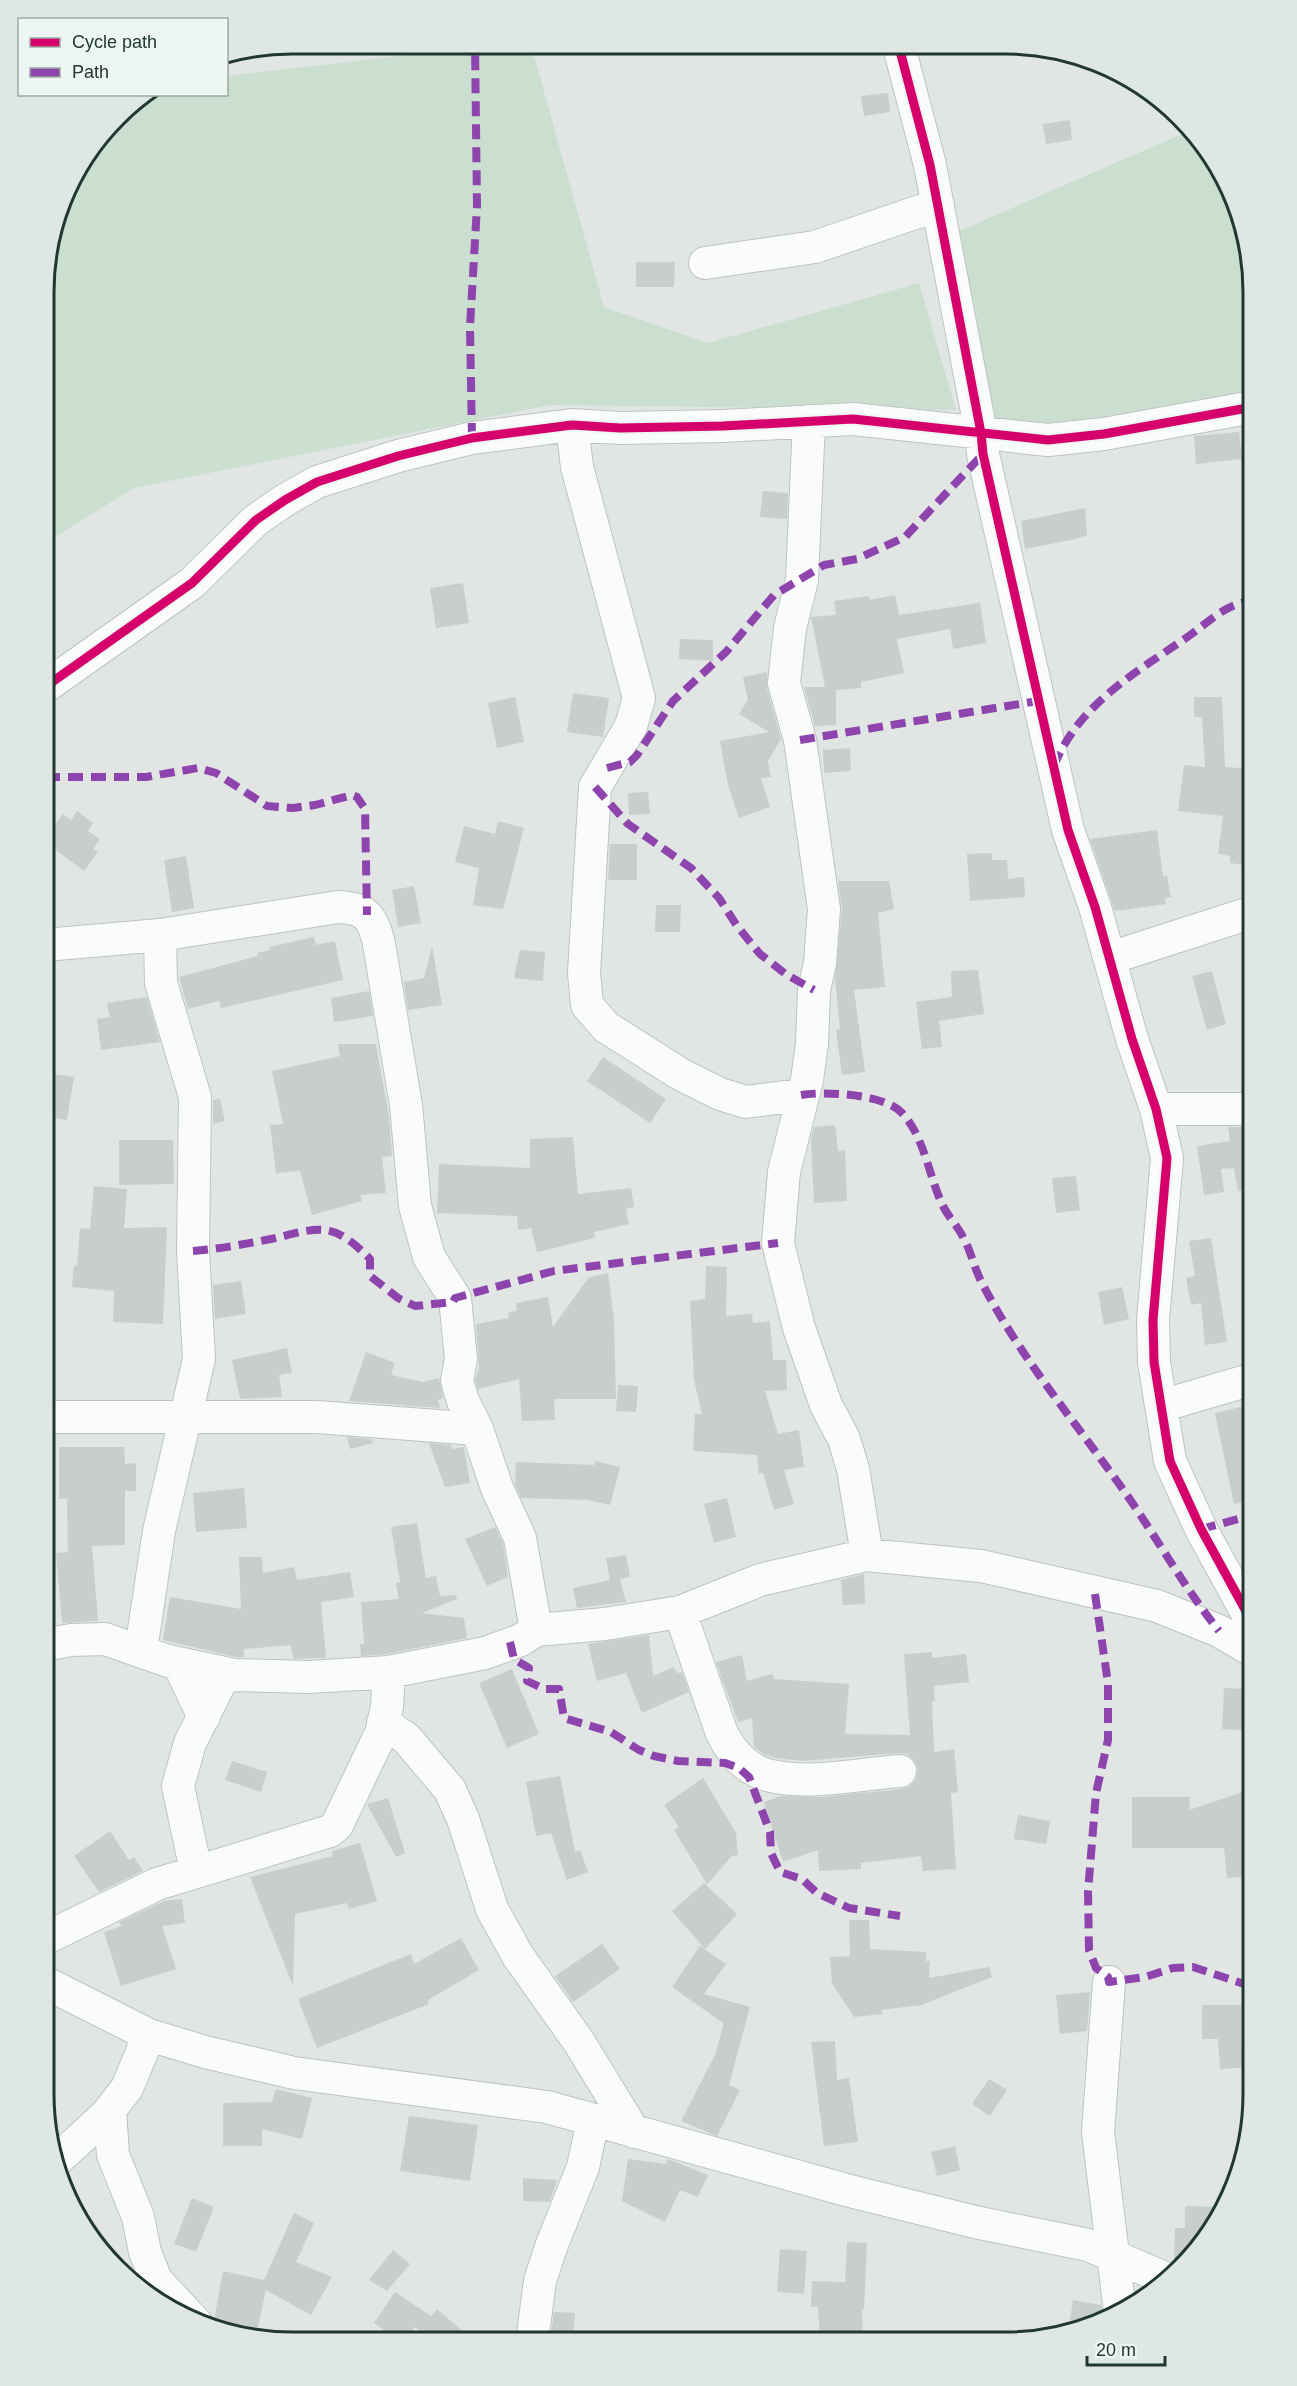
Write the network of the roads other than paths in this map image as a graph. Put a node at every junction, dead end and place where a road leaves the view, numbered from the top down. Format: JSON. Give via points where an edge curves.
{"nodes":[{"id":1,"x":901,"y":54,"type":"edge"},
{"id":2,"x":938,"y":205,"type":"junction"},
{"id":3,"x":705,"y":263,"type":"dead end"},
{"id":4,"x":1243,"y":409,"type":"edge"},
{"id":5,"x":808,"y":421,"type":"junction"},
{"id":6,"x":572,"y":425,"type":"junction"},
{"id":7,"x":981,"y":433,"type":"junction"},
{"id":8,"x":54,"y":681,"type":"edge"},
{"id":9,"x":1243,"y":915,"type":"edge"},
{"id":10,"x":160,"y":935,"type":"junction"},
{"id":11,"x":54,"y":944,"type":"edge"},
{"id":12,"x":1110,"y":958,"type":"junction"},
{"id":13,"x":801,"y":1095,"type":"junction"},
{"id":14,"x":1156,"y":1109,"type":"junction"},
{"id":15,"x":1243,"y":1109,"type":"edge"},
{"id":16,"x":1243,"y":1382,"type":"edge"},
{"id":17,"x":1161,"y":1406,"type":"junction"},
{"id":18,"x":54,"y":1417,"type":"edge"},
{"id":19,"x":186,"y":1419,"type":"junction"},
{"id":20,"x":477,"y":1429,"type":"junction"},
{"id":21,"x":867,"y":1555,"type":"junction"},
{"id":22,"x":1243,"y":1605,"type":"edge"},
{"id":23,"x":680,"y":1612,"type":"junction"},
{"id":24,"x":536,"y":1630,"type":"junction"},
{"id":25,"x":54,"y":1643,"type":"edge"},
{"id":26,"x":1243,"y":1645,"type":"edge"},
{"id":27,"x":141,"y":1650,"type":"junction"},
{"id":28,"x":178,"y":1663,"type":"junction"},
{"id":29,"x":389,"y":1672,"type":"junction"},
{"id":30,"x":225,"y":1673,"type":"junction"},
{"id":31,"x":204,"y":1717,"type":"junction"},
{"id":32,"x":383,"y":1722,"type":"junction"},
{"id":33,"x":900,"y":1771,"type":"dead end"},
{"id":34,"x":196,"y":1870,"type":"junction"},
{"id":35,"x":54,"y":1934,"type":"edge"},
{"id":36,"x":1109,"y":1983,"type":"dead end"},
{"id":37,"x":54,"y":1987,"type":"edge"},
{"id":38,"x":149,"y":2036,"type":"junction"},
{"id":39,"x":110,"y":2110,"type":"junction"},
{"id":40,"x":592,"y":2120,"type":"junction"},
{"id":41,"x":634,"y":2132,"type":"junction"},
{"id":42,"x":62,"y":2155,"type":"edge"},
{"id":43,"x":1114,"y":2257,"type":"junction"},
{"id":44,"x":1159,"y":2276,"type":"edge"},
{"id":45,"x":176,"y":2302,"type":"edge"},
{"id":46,"x":1119,"y":2303,"type":"edge"},
{"id":47,"x":533,"y":2332,"type":"edge"}],
"edges":[{"from":1,"to":2,"type":"street"},
{"from":2,"to":3,"type":"street","via":[[815,248]]},
{"from":2,"to":7,"type":"street"},
{"from":4,"to":7,"type":"street","via":[[1048,440]]},
{"from":5,"to":6,"type":"street","via":[[620,428]]},
{"from":5,"to":7,"type":"street","via":[[853,419]]},
{"from":5,"to":13,"type":"street","via":[[802,580],[790,628],[784,683],[800,740],[824,909],[812,1044]]},
{"from":6,"to":8,"type":"street","via":[[472,438],[317,482],[256,520],[192,583]]},
{"from":6,"to":13,"type":"street","via":[[577,467],[639,698],[631,726],[595,788],[584,973],[587,1005],[606,1027],[680,1074],[720,1094],[746,1102]]},
{"from":7,"to":12,"type":"street","via":[[1063,810]]},
{"from":9,"to":12,"type":"street"},
{"from":10,"to":11,"type":"street"},
{"from":10,"to":19,"type":"street","via":[[161,983],[195,1097],[193,1251],[199,1359]]},
{"from":10,"to":20,"type":"street","via":[[338,907],[355,907],[367,915],[378,937],[406,1105],[415,1206],[429,1257],[455,1298],[461,1359],[457,1381]]},
{"from":12,"to":14,"type":"street"},
{"from":13,"to":21,"type":"street","via":[[784,1172],[778,1243],[799,1328],[853,1469]]},
{"from":14,"to":15,"type":"street"},
{"from":14,"to":17,"type":"street","via":[[1167,1158],[1153,1320]]},
{"from":16,"to":17,"type":"street"},
{"from":17,"to":22,"type":"street","via":[[1170,1461]]},
{"from":18,"to":19,"type":"street"},
{"from":19,"to":20,"type":"street","via":[[317,1417]]},
{"from":19,"to":27,"type":"street","via":[[159,1532]]},
{"from":20,"to":24,"type":"street","via":[[497,1488],[520,1538]]},
{"from":21,"to":23,"type":"street","via":[[760,1580]]},
{"from":21,"to":26,"type":"street","via":[[981,1566],[1157,1606]]},
{"from":23,"to":24,"type":"street"},
{"from":23,"to":33,"type":"street","via":[[721,1731],[739,1759],[770,1776],[808,1778]]},
{"from":24,"to":29,"type":"street","via":[[485,1653]]},
{"from":25,"to":27,"type":"street","via":[[105,1639]]},
{"from":27,"to":28,"type":"street"},
{"from":28,"to":30,"type":"street"},
{"from":28,"to":31,"type":"street"},
{"from":29,"to":30,"type":"street","via":[[309,1677]]},
{"from":29,"to":32,"type":"street"},
{"from":30,"to":31,"type":"street"},
{"from":31,"to":34,"type":"street","via":[[190,1743],[178,1786]]},
{"from":32,"to":34,"type":"street","via":[[337,1826]]},
{"from":32,"to":41,"type":"street","via":[[407,1740],[450,1790],[492,1910]]},
{"from":34,"to":35,"type":"street","via":[[157,1884]]},
{"from":36,"to":43,"type":"street","via":[[1098,2132]]},
{"from":37,"to":38,"type":"street"},
{"from":38,"to":39,"type":"street","via":[[127,2088]]},
{"from":38,"to":40,"type":"street","via":[[294,2073],[547,2108]]},
{"from":39,"to":42,"type":"street"},
{"from":39,"to":45,"type":"street","via":[[113,2155],[138,2217],[145,2252],[156,2280]]},
{"from":40,"to":41,"type":"street"},
{"from":40,"to":47,"type":"street","via":[[583,2168],[540,2281]]},
{"from":41,"to":43,"type":"street","via":[[873,2197],[1088,2245]]},
{"from":43,"to":44,"type":"street"},
{"from":43,"to":46,"type":"street"}]}
